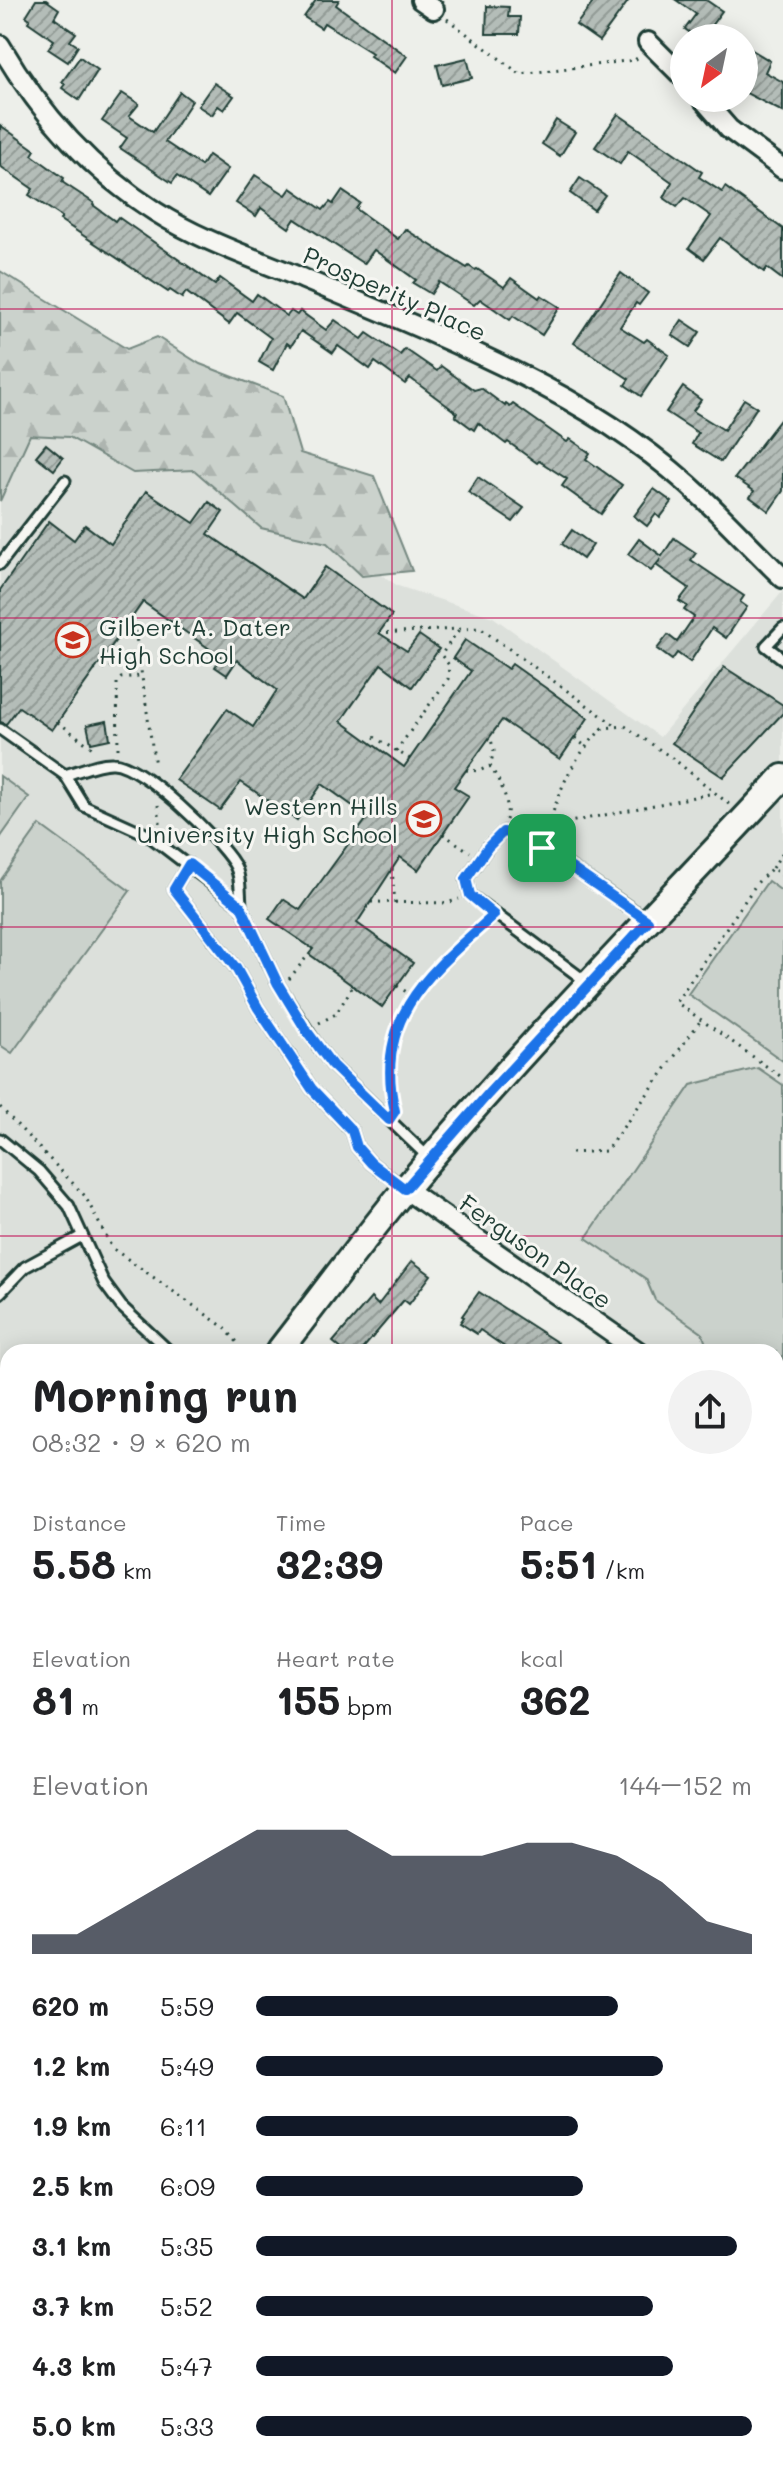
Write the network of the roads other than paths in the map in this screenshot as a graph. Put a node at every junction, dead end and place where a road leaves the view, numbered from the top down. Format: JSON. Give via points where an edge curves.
{"nodes":[{"id":1,"x":648,"y":42,"type":"road end"},
{"id":2,"x":0,"y":45,"type":"edge"},
{"id":3,"x":670,"y":64,"type":"edge"},
{"id":4,"x":714,"y":112,"type":"edge"},
{"id":5,"x":783,"y":169,"type":"edge"},
{"id":6,"x":65,"y":481,"type":"dead end"},
{"id":7,"x":0,"y":564,"type":"edge"},
{"id":8,"x":783,"y":578,"type":"edge"},
{"id":9,"x":783,"y":628,"type":"edge"},
{"id":10,"x":783,"y":659,"type":"edge"},
{"id":11,"x":0,"y":729,"type":"edge"},
{"id":12,"x":65,"y":775,"type":"junction"},
{"id":13,"x":783,"y":777,"type":"edge"},
{"id":14,"x":189,"y":864,"type":"junction"},
{"id":15,"x":241,"y":906,"type":"junction"},
{"id":16,"x":648,"y":921,"type":"junction"},
{"id":17,"x":590,"y":984,"type":"junction"},
{"id":18,"x":0,"y":1139,"type":"edge"},
{"id":19,"x":431,"y":1159,"type":"junction"},
{"id":20,"x":405,"y":1189,"type":"junction"},
{"id":21,"x":82,"y":1236,"type":"junction"},
{"id":22,"x":0,"y":1293,"type":"edge"},
{"id":23,"x":161,"y":1344,"type":"edge"},
{"id":24,"x":291,"y":1344,"type":"edge"},
{"id":25,"x":628,"y":1344,"type":"edge"}],
"edges":[{"from":1,"to":3,"type":"street"},
{"from":2,"to":8,"type":"street","name":"Prosperity Place","via":[[23,84],[64,133],[115,183],[155,212],[192,233],[416,325],[602,419],[704,499]]},
{"from":4,"to":5,"type":"street"},
{"from":6,"to":7,"type":"lane"},
{"from":9,"to":10,"type":"lane","via":[[766,646]]},
{"from":11,"to":12,"type":"lane"},
{"from":12,"to":14,"type":"lane","via":[[84,806],[148,835]]},
{"from":12,"to":15,"type":"lane","via":[[111,763],[125,766],[190,814],[236,867]]},
{"from":13,"to":16,"type":"street"},
{"from":14,"to":15,"type":"lane"},
{"from":14,"to":20,"type":"lane","via":[[174,889],[236,968],[312,1089],[352,1131],[371,1163]]},
{"from":15,"to":19,"type":"lane","via":[[278,984],[332,1065]]},
{"from":16,"to":17,"type":"street"},
{"from":16,"to":17,"type":"lane","via":[[524,835],[503,832],[466,879],[470,895]]},
{"from":17,"to":19,"type":"street"},
{"from":18,"to":21,"type":"lane","via":[[39,1171],[69,1206]]},
{"from":19,"to":20,"type":"street"},
{"from":20,"to":24,"type":"street"},
{"from":20,"to":25,"type":"street","name":"Ferguson Place"},
{"from":21,"to":22,"type":"lane","via":[[25,1267]]},
{"from":21,"to":23,"type":"lane","via":[[104,1283]]}]}
